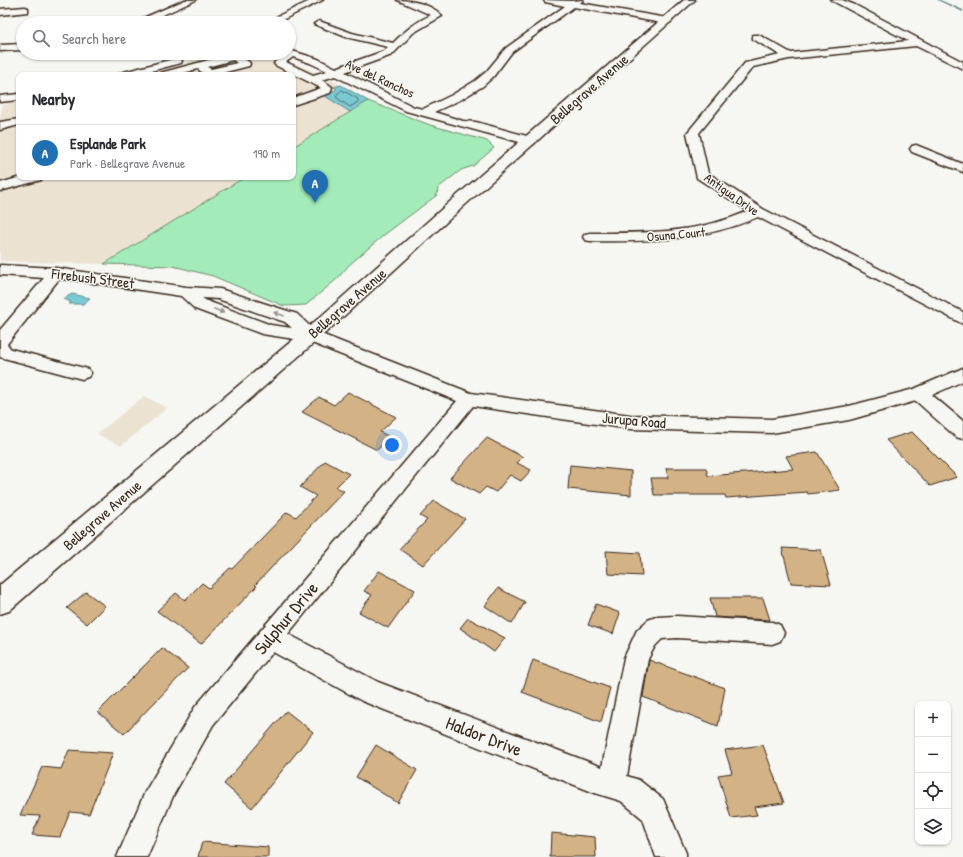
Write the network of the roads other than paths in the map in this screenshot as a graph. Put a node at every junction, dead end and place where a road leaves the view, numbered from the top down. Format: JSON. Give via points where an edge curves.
{"nodes":[{"id":1,"x":192,"y":0,"type":"edge"},
{"id":2,"x":318,"y":0,"type":"edge"},
{"id":3,"x":401,"y":0,"type":"edge"},
{"id":4,"x":548,"y":0,"type":"edge"},
{"id":5,"x":690,"y":0,"type":"edge"},
{"id":6,"x":835,"y":0,"type":"edge"},
{"id":7,"x":576,"y":2,"type":"edge"},
{"id":8,"x":25,"y":10,"type":"dead end"},
{"id":9,"x":0,"y":12,"type":"edge"},
{"id":10,"x":154,"y":16,"type":"edge"},
{"id":11,"x":283,"y":16,"type":"edge"},
{"id":12,"x":665,"y":23,"type":"junction"},
{"id":13,"x":319,"y":24,"type":"dead end"},
{"id":14,"x":756,"y":37,"type":"dead end"},
{"id":15,"x":916,"y":43,"type":"junction"},
{"id":16,"x":394,"y":46,"type":"junction"},
{"id":17,"x":16,"y":47,"type":"edge"},
{"id":18,"x":0,"y":48,"type":"edge"},
{"id":19,"x":296,"y":55,"type":"edge"},
{"id":20,"x":789,"y":56,"type":"junction"},
{"id":21,"x":182,"y":60,"type":"edge"},
{"id":22,"x":282,"y":60,"type":"edge"},
{"id":23,"x":199,"y":65,"type":"dead end"},
{"id":24,"x":963,"y":66,"type":"edge"},
{"id":25,"x":164,"y":70,"type":"edge"},
{"id":26,"x":148,"y":72,"type":"edge"},
{"id":27,"x":180,"y":72,"type":"edge"},
{"id":28,"x":336,"y":73,"type":"junction"},
{"id":29,"x":311,"y":78,"type":"junction"},
{"id":30,"x":16,"y":97,"type":"edge"},
{"id":31,"x":0,"y":99,"type":"edge"},
{"id":32,"x":296,"y":101,"type":"edge"},
{"id":33,"x":424,"y":113,"type":"junction"},
{"id":34,"x":16,"y":123,"type":"edge"},
{"id":35,"x":0,"y":126,"type":"edge"},
{"id":36,"x":527,"y":143,"type":"junction"},
{"id":37,"x":916,"y":149,"type":"dead end"},
{"id":38,"x":963,"y":168,"type":"edge"},
{"id":39,"x":25,"y":180,"type":"edge"},
{"id":40,"x":0,"y":187,"type":"edge"},
{"id":41,"x":758,"y":212,"type":"junction"},
{"id":42,"x":590,"y":237,"type":"dead end"},
{"id":43,"x":0,"y":270,"type":"edge"},
{"id":44,"x":56,"y":273,"type":"junction"},
{"id":45,"x":963,"y":319,"type":"edge"},
{"id":46,"x":310,"y":336,"type":"junction"},
{"id":47,"x":0,"y":341,"type":"edge"},
{"id":48,"x":0,"y":347,"type":"edge"},
{"id":49,"x":82,"y":373,"type":"dead end"},
{"id":50,"x":963,"y":374,"type":"edge"},
{"id":51,"x":919,"y":394,"type":"junction"},
{"id":52,"x":469,"y":399,"type":"junction"},
{"id":53,"x":963,"y":432,"type":"edge"},
{"id":54,"x":0,"y":602,"type":"edge"},
{"id":55,"x":772,"y":633,"type":"dead end"},
{"id":56,"x":270,"y":637,"type":"junction"},
{"id":57,"x":612,"y":785,"type":"junction"},
{"id":58,"x":132,"y":857,"type":"edge"},
{"id":59,"x":671,"y":857,"type":"edge"}],
"edges":[{"from":1,"to":10,"type":"street"},
{"from":2,"to":11,"type":"street"},
{"from":3,"to":16,"type":"street","via":[[431,11],[437,16],[410,31]]},
{"from":4,"to":7,"type":"street"},
{"from":5,"to":12,"type":"main road","name":"Bellegrave Avenue"},
{"from":6,"to":15,"type":"street","via":[[863,12]]},
{"from":7,"to":12,"type":"street","via":[[587,9]]},
{"from":7,"to":33,"type":"street","via":[[509,50],[486,78],[456,98]]},
{"from":8,"to":9,"type":"street"},
{"from":12,"to":36,"type":"main road","name":"Bellegrave Avenue"},
{"from":13,"to":16,"type":"street","via":[[349,35]]},
{"from":14,"to":20,"type":"street"},
{"from":15,"to":20,"type":"street","name":"Antigua Drive"},
{"from":15,"to":24,"type":"street"},
{"from":16,"to":28,"type":"street","via":[[388,53]]},
{"from":17,"to":18,"type":"street"},
{"from":19,"to":28,"type":"street","name":"Ave del Ranchos"},
{"from":20,"to":41,"type":"street","name":"Antigua Drive","via":[[749,65],[693,133],[702,175]]},
{"from":21,"to":25,"type":"street"},
{"from":22,"to":29,"type":"street","via":[[279,63]]},
{"from":23,"to":27,"type":"street"},
{"from":25,"to":26,"type":"street"},
{"from":28,"to":29,"type":"street"},
{"from":28,"to":33,"type":"street","name":"Ave del Ranchos"},
{"from":29,"to":32,"type":"street","via":[[327,87],[326,91]]},
{"from":30,"to":31,"type":"street"},
{"from":33,"to":36,"type":"street","name":"Ave del Ranchos","via":[[462,124],[465,129]]},
{"from":34,"to":35,"type":"street"},
{"from":36,"to":46,"type":"main road","name":"Bellegrave Avenue"},
{"from":37,"to":38,"type":"street"},
{"from":39,"to":40,"type":"street"},
{"from":41,"to":42,"type":"street","name":"Osuna Court","via":[[727,226],[686,235]]},
{"from":41,"to":45,"type":"street","name":"Antigua Drive"},
{"from":43,"to":44,"type":"street","name":"Firebush Street"},
{"from":44,"to":46,"type":"street","name":"Firebush Street","via":[[119,280],[186,292],[201,304],[268,330]]},
{"from":44,"to":47,"type":"street"},
{"from":46,"to":52,"type":"street","name":"Jurupa Road"},
{"from":46,"to":54,"type":"main road","name":"Bellegrave Avenue"},
{"from":48,"to":49,"type":"street","via":[[5,353]]},
{"from":50,"to":51,"type":"street","name":"Jurupa Road"},
{"from":51,"to":52,"type":"street","name":"Jurupa Road","via":[[849,413],[772,426],[630,422]]},
{"from":51,"to":53,"type":"street"},
{"from":52,"to":56,"type":"street","name":"Sulphur Drive"},
{"from":55,"to":57,"type":"street","via":[[677,626],[656,628],[646,638],[636,658]]},
{"from":56,"to":57,"type":"street","name":"Haldor Drive","via":[[371,692]]},
{"from":56,"to":58,"type":"street","name":"Sulphur Drive","via":[[204,716],[171,770],[143,825]]},
{"from":57,"to":59,"type":"street","name":"Haldor Drive","via":[[629,790],[653,810]]}]}
